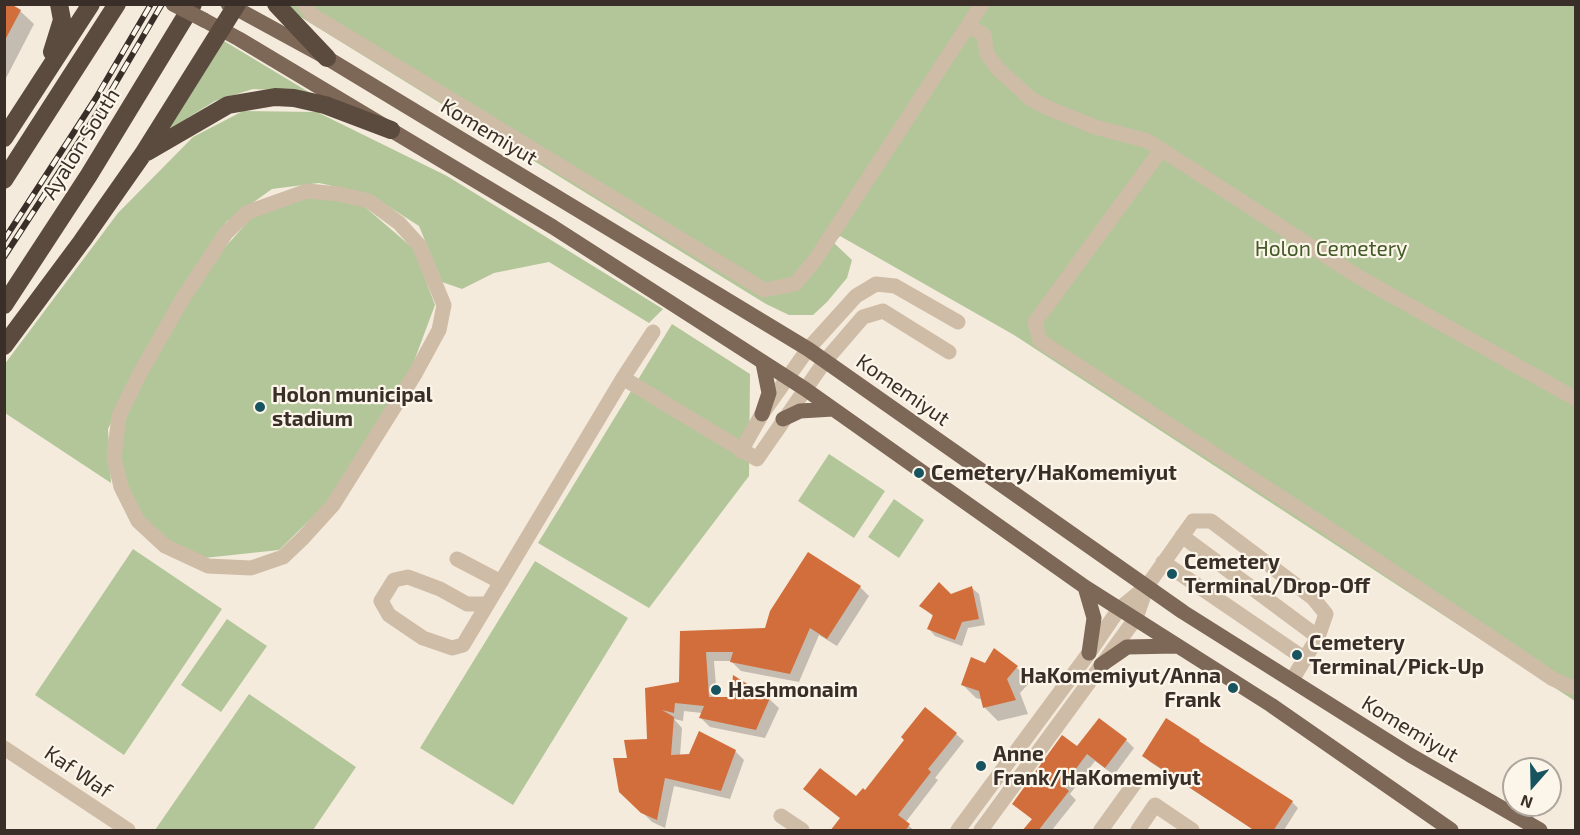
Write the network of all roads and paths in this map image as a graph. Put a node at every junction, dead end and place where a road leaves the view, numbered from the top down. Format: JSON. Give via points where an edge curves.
{"nodes":[{"id":1,"x":59,"y":4,"type":"edge"},
{"id":2,"x":91,"y":4,"type":"edge"},
{"id":3,"x":117,"y":4,"type":"edge"},
{"id":4,"x":173,"y":4,"type":"edge"},
{"id":5,"x":193,"y":4,"type":"edge"},
{"id":6,"x":276,"y":4,"type":"edge"},
{"id":7,"x":304,"y":4,"type":"edge"},
{"id":8,"x":982,"y":4,"type":"edge"},
{"id":9,"x":234,"y":6,"type":"edge"},
{"id":10,"x":968,"y":25,"type":"junction"},
{"id":11,"x":223,"y":30,"type":"junction"},
{"id":12,"x":327,"y":58,"type":"junction"},
{"id":13,"x":391,"y":130,"type":"junction"},
{"id":14,"x":9,"y":132,"type":"edge"},
{"id":15,"x":1161,"y":150,"type":"junction"},
{"id":16,"x":143,"y":154,"type":"junction"},
{"id":17,"x":4,"y":180,"type":"edge"},
{"id":18,"x":4,"y":305,"type":"edge"},
{"id":19,"x":958,"y":322,"type":"dead end"},
{"id":20,"x":653,"y":332,"type":"dead end"},
{"id":21,"x":4,"y":346,"type":"edge"},
{"id":22,"x":808,"y":349,"type":"junction"},
{"id":23,"x":949,"y":352,"type":"dead end"},
{"id":24,"x":825,"y":361,"type":"junction"},
{"id":25,"x":763,"y":363,"type":"junction"},
{"id":26,"x":623,"y":378,"type":"junction"},
{"id":27,"x":787,"y":379,"type":"junction"},
{"id":28,"x":805,"y":389,"type":"junction"},
{"id":29,"x":1575,"y":399,"type":"edge"},
{"id":30,"x":833,"y":409,"type":"junction"},
{"id":31,"x":762,"y":414,"type":"junction"},
{"id":32,"x":783,"y":419,"type":"junction"},
{"id":33,"x":741,"y":451,"type":"junction"},
{"id":34,"x":1182,"y":536,"type":"junction"},
{"id":35,"x":457,"y":559,"type":"dead end"},
{"id":36,"x":286,"y":562,"type":"joint"},
{"id":37,"x":1163,"y":562,"type":"junction"},
{"id":38,"x":501,"y":582,"type":"junction"},
{"id":39,"x":1147,"y":586,"type":"junction"},
{"id":40,"x":1085,"y":587,"type":"junction"},
{"id":41,"x":486,"y":604,"type":"junction"},
{"id":42,"x":1119,"y":609,"type":"junction"},
{"id":43,"x":1136,"y":618,"type":"junction"},
{"id":44,"x":1318,"y":637,"type":"junction"},
{"id":45,"x":1176,"y":646,"type":"junction"},
{"id":46,"x":1089,"y":653,"type":"junction"},
{"id":47,"x":1305,"y":659,"type":"junction"},
{"id":48,"x":1101,"y":665,"type":"junction"},
{"id":49,"x":1292,"y":680,"type":"junction"},
{"id":50,"x":1575,"y":686,"type":"edge"},
{"id":51,"x":4,"y":748,"type":"edge"},
{"id":52,"x":1137,"y":780,"type":"dead end"},
{"id":53,"x":781,"y":816,"type":"dead end"},
{"id":54,"x":128,"y":831,"type":"edge"},
{"id":55,"x":802,"y":831,"type":"edge"},
{"id":56,"x":958,"y":831,"type":"edge"},
{"id":57,"x":981,"y":831,"type":"edge"},
{"id":58,"x":1101,"y":831,"type":"edge"},
{"id":59,"x":1138,"y":831,"type":"edge"},
{"id":60,"x":1192,"y":831,"type":"edge"},
{"id":61,"x":1451,"y":831,"type":"edge"},
{"id":62,"x":1540,"y":831,"type":"edge"}],
"edges":[{"from":1,"to":14,"type":"highway","via":[[62,20],[53,50]]},
{"from":2,"to":14,"type":"highway"},
{"from":3,"to":17,"type":"highway"},
{"from":4,"to":11,"type":"main road","bridge":true},
{"from":5,"to":18,"type":"highway","name":"Ayalon South"},
{"from":6,"to":12,"type":"highway"},
{"from":7,"to":10,"type":"street","via":[[312,15],[764,290],[795,284],[815,260]]},
{"from":8,"to":10,"type":"street"},
{"from":9,"to":11,"type":"highway"},
{"from":9,"to":12,"type":"main road","name":"Komemiyut"},
{"from":10,"to":15,"type":"street","via":[[984,35],[987,54],[998,69],[1031,99],[1095,127],[1148,141]]},
{"from":11,"to":13,"type":"main road"},
{"from":11,"to":16,"type":"highway"},
{"from":12,"to":22,"type":"main road","name":"Komemiyut"},
{"from":13,"to":16,"type":"highway","via":[[325,105],[275,97],[228,105]]},
{"from":13,"to":25,"type":"main road","via":[[553,227]]},
{"from":15,"to":29,"type":"street","via":[[1357,276]]},
{"from":15,"to":50,"type":"street","via":[[1035,322],[1040,341],[1552,679]]},
{"from":16,"to":21,"type":"highway"},
{"from":19,"to":22,"type":"street","via":[[895,286],[876,284],[856,296]]},
{"from":20,"to":26,"type":"street"},
{"from":22,"to":24,"type":"main road","name":"Komemiyut"},
{"from":22,"to":27,"type":"street"},
{"from":23,"to":24,"type":"street","via":[[883,311],[863,317]]},
{"from":24,"to":28,"type":"street"},
{"from":24,"to":39,"type":"main road","name":"Komemiyut"},
{"from":25,"to":27,"type":"main road"},
{"from":25,"to":31,"type":"main road","via":[[769,393]]},
{"from":26,"to":33,"type":"street"},
{"from":26,"to":38,"type":"street"},
{"from":27,"to":28,"type":"main road"},
{"from":27,"to":31,"type":"street"},
{"from":28,"to":30,"type":"main road"},
{"from":28,"to":32,"type":"street"},
{"from":30,"to":32,"type":"main road","via":[[800,411]]},
{"from":30,"to":40,"type":"main road"},
{"from":31,"to":33,"type":"street"},
{"from":32,"to":33,"type":"street","via":[[757,459]]},
{"from":34,"to":37,"type":"street"},
{"from":34,"to":44,"type":"street"},
{"from":34,"to":44,"type":"street","via":[[1193,521],[1211,521],[1313,598],[1326,614]]},
{"from":35,"to":38,"type":"street"},
{"from":36,"to":36,"type":"street","via":[[251,568],[208,566],[165,546],[138,521],[121,486],[114,457],[119,416],[183,298],[226,233],[248,212],[307,191],[339,194],[369,201],[406,230],[419,245],[444,305],[439,330],[415,374],[333,505]]},
{"from":37,"to":39,"type":"street"},
{"from":37,"to":47,"type":"street"},
{"from":38,"to":41,"type":"street"},
{"from":39,"to":42,"type":"street"},
{"from":39,"to":43,"type":"street"},
{"from":39,"to":49,"type":"main road","name":"Komemiyut"},
{"from":40,"to":42,"type":"main road"},
{"from":40,"to":46,"type":"main road","via":[[1094,618]]},
{"from":41,"to":41,"type":"street","via":[[467,604],[408,577],[394,580],[377,602],[423,638],[452,648],[463,645]]},
{"from":42,"to":43,"type":"main road"},
{"from":42,"to":46,"type":"street"},
{"from":43,"to":45,"type":"main road"},
{"from":43,"to":48,"type":"street"},
{"from":44,"to":47,"type":"street"},
{"from":45,"to":48,"type":"main road","via":[[1127,647]]},
{"from":45,"to":61,"type":"main road","via":[[1271,705]]},
{"from":46,"to":56,"type":"street"},
{"from":47,"to":49,"type":"street"},
{"from":48,"to":57,"type":"street"},
{"from":49,"to":62,"type":"main road","name":"Komemiyut"},
{"from":51,"to":54,"type":"street","name":"Kaf Waf"},
{"from":52,"to":58,"type":"street"},
{"from":53,"to":55,"type":"street"},
{"from":59,"to":60,"type":"street","via":[[1155,805]]}]}
